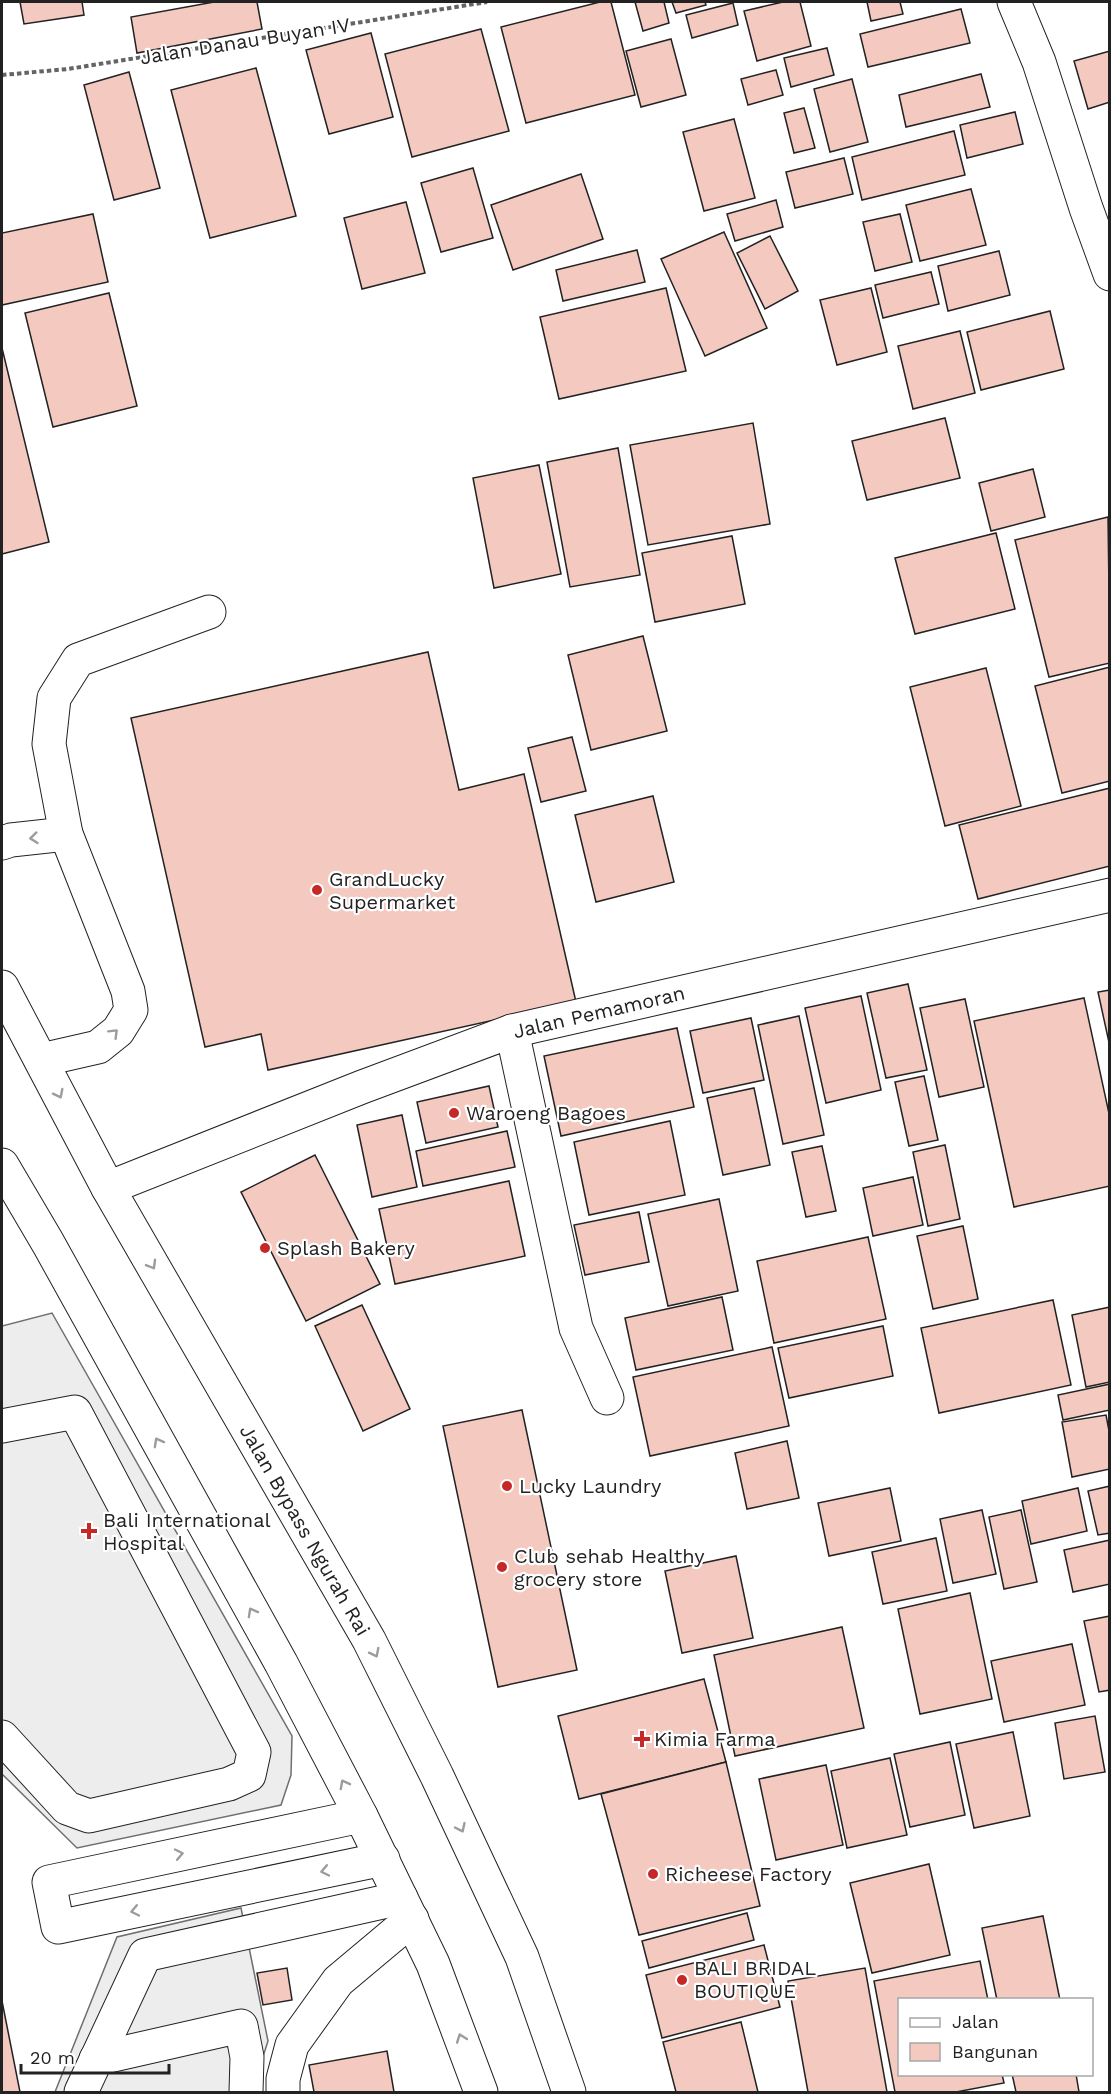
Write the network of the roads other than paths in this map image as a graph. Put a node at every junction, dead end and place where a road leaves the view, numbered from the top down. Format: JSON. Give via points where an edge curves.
{"nodes":[{"id":1,"x":1014,"y":2,"type":"edge"},
{"id":2,"x":1098,"y":206,"type":"edge"},
{"id":3,"x":1110,"y":274,"type":"edge"},
{"id":4,"x":209,"y":612,"type":"dead end"},
{"id":5,"x":66,"y":834,"type":"junction"},
{"id":6,"x":2,"y":843,"type":"edge"},
{"id":7,"x":1110,"y":895,"type":"edge"},
{"id":8,"x":2,"y":987,"type":"edge"},
{"id":9,"x":512,"y":1031,"type":"junction"},
{"id":10,"x":41,"y":1060,"type":"junction"},
{"id":11,"x":2,"y":1165,"type":"edge"},
{"id":12,"x":108,"y":1188,"type":"junction"},
{"id":13,"x":607,"y":1398,"type":"dead end"},
{"id":14,"x":2,"y":1426,"type":"edge"},
{"id":15,"x":2,"y":1737,"type":"edge"},
{"id":16,"x":361,"y":1816,"type":"junction"},
{"id":17,"x":383,"y":1859,"type":"junction"},
{"id":18,"x":406,"y":1909,"type":"junction"},
{"id":19,"x":96,"y":2059,"type":"junction"},
{"id":20,"x":81,"y":2092,"type":"edge"},
{"id":21,"x":246,"y":2092,"type":"edge"},
{"id":22,"x":283,"y":2092,"type":"edge"},
{"id":23,"x":481,"y":2092,"type":"edge"},
{"id":24,"x":569,"y":2092,"type":"edge"}],
"edges":[{"from":1,"to":2,"type":"main road"},
{"from":2,"to":3,"type":"main road"},
{"from":4,"to":5,"type":"main road","via":[[78,660],[54,698],[49,744]]},
{"from":5,"to":6,"type":"main road","one_way":true},
{"from":10,"to":5,"type":"main road","one_way":true,"via":[[98,1047],[118,1031],[131,1010],[128,991]]},
{"from":7,"to":9,"type":"main road","name":"Jalan Pemamoran"},
{"from":8,"to":10,"type":"main road","name":"Jalan Bypass Ngurah Rai"},
{"from":9,"to":12,"type":"main road","name":"Jalan Pemamoran"},
{"from":9,"to":13,"type":"main road","via":[[576,1328]]},
{"from":10,"to":12,"type":"main road","name":"Jalan Bypass Ngurah Rai","one_way":true},
{"from":16,"to":11,"type":"main road","one_way":true,"via":[[281,1663]]},
{"from":12,"to":24,"type":"main road","name":"Jalan Bypass Ngurah Rai","one_way":true,"via":[[369,1640],[522,1957]]},
{"from":14,"to":15,"type":"main road","via":[[75,1412],[255,1752],[249,1775],[229,1784],[89,1816],[67,1808]]},
{"from":16,"to":17,"type":"main road"},
{"from":17,"to":16,"type":"main road","one_way":true,"via":[[58,1927],[49,1881]]},
{"from":17,"to":18,"type":"main road"},
{"from":18,"to":19,"type":"main road","via":[[145,1955]]},
{"from":18,"to":22,"type":"main road","via":[[338,1981],[292,2045]]},
{"from":23,"to":18,"type":"main road","one_way":true,"via":[[433,1964]]},
{"from":19,"to":20,"type":"main road"},
{"from":19,"to":21,"type":"main road","via":[[241,2026],[247,2057]]}]}
